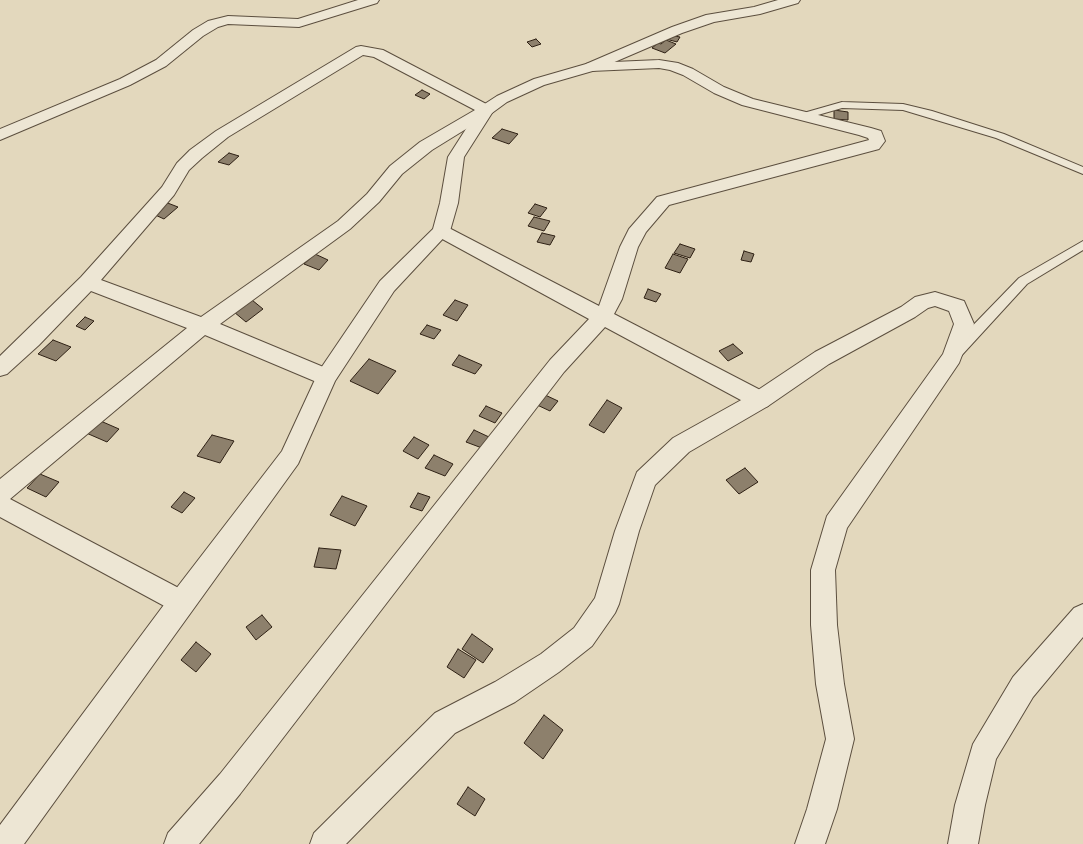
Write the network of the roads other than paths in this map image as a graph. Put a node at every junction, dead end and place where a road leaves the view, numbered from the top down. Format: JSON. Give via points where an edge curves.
{"nodes":[{"id":1,"x":372,"y":0,"type":"edge"},
{"id":2,"x":793,"y":0,"type":"edge"},
{"id":3,"x":591,"y":67,"type":"junction"},
{"id":4,"x":486,"y":110,"type":"junction"},
{"id":5,"x":804,"y":116,"type":"junction"},
{"id":6,"x":0,"y":135,"type":"edge"},
{"id":7,"x":1083,"y":171,"type":"edge"},
{"id":8,"x":441,"y":231,"type":"junction"},
{"id":9,"x":1083,"y":245,"type":"edge"},
{"id":10,"x":88,"y":282,"type":"junction"},
{"id":11,"x":604,"y":317,"type":"junction"},
{"id":12,"x":203,"y":326,"type":"junction"},
{"id":13,"x":952,"y":357,"type":"junction"},
{"id":14,"x":0,"y":368,"type":"edge"},
{"id":15,"x":326,"y":377,"type":"junction"},
{"id":16,"x":760,"y":400,"type":"junction"},
{"id":17,"x":0,"y":493,"type":"edge"},
{"id":18,"x":0,"y":505,"type":"edge"},
{"id":19,"x":181,"y":603,"type":"junction"},
{"id":20,"x":1083,"y":617,"type":"edge"},
{"id":21,"x":5,"y":844,"type":"edge"},
{"id":22,"x":179,"y":844,"type":"edge"},
{"id":23,"x":325,"y":844,"type":"edge"},
{"id":24,"x":810,"y":844,"type":"edge"},
{"id":25,"x":963,"y":844,"type":"edge"}],
"edges":[{"from":1,"to":6,"type":"street","via":[[299,22],[228,20],[213,24],[161,63],[125,82]]},
{"from":2,"to":3,"type":"street","via":[[754,11],[711,18]]},
{"from":3,"to":4,"type":"street","via":[[539,82],[502,99]]},
{"from":3,"to":5,"type":"street","via":[[659,64],[673,66],[741,99]]},
{"from":4,"to":8,"type":"street","via":[[456,157],[449,203]]},
{"from":4,"to":10,"type":"street","via":[[378,53],[361,50],[222,134],[196,154],[183,167],[168,192]]},
{"from":4,"to":12,"type":"street","via":[[426,146],[396,170],[373,198],[344,225]]},
{"from":5,"to":7,"type":"lane","via":[[842,105],[902,108],[928,113],[1000,136]]},
{"from":5,"to":11,"type":"street","via":[[865,131],[875,135],[877,141],[873,145],[663,201],[638,229],[628,247]]},
{"from":8,"to":11,"type":"street"},
{"from":8,"to":15,"type":"street","via":[[387,286]]},
{"from":9,"to":13,"type":"lane","via":[[1023,281]]},
{"from":10,"to":12,"type":"street"},
{"from":10,"to":14,"type":"street"},
{"from":11,"to":16,"type":"street"},
{"from":11,"to":22,"type":"street","via":[[557,366],[230,784]]},
{"from":12,"to":15,"type":"street"},
{"from":12,"to":17,"type":"street"},
{"from":13,"to":16,"type":"street","via":[[964,324],[957,306],[935,299],[922,302],[822,358]]},
{"from":13,"to":24,"type":"street","via":[[836,524],[823,570],[824,625],[830,684],[840,739]]},
{"from":15,"to":19,"type":"street","via":[[290,457]]},
{"from":16,"to":23,"type":"street","via":[[681,445],[645,479],[606,604],[583,637],[550,663],[505,692],[445,723]]},
{"from":18,"to":19,"type":"street"},
{"from":19,"to":21,"type":"street"},
{"from":20,"to":25,"type":"street","via":[[1023,687],[983,754]]}]}
